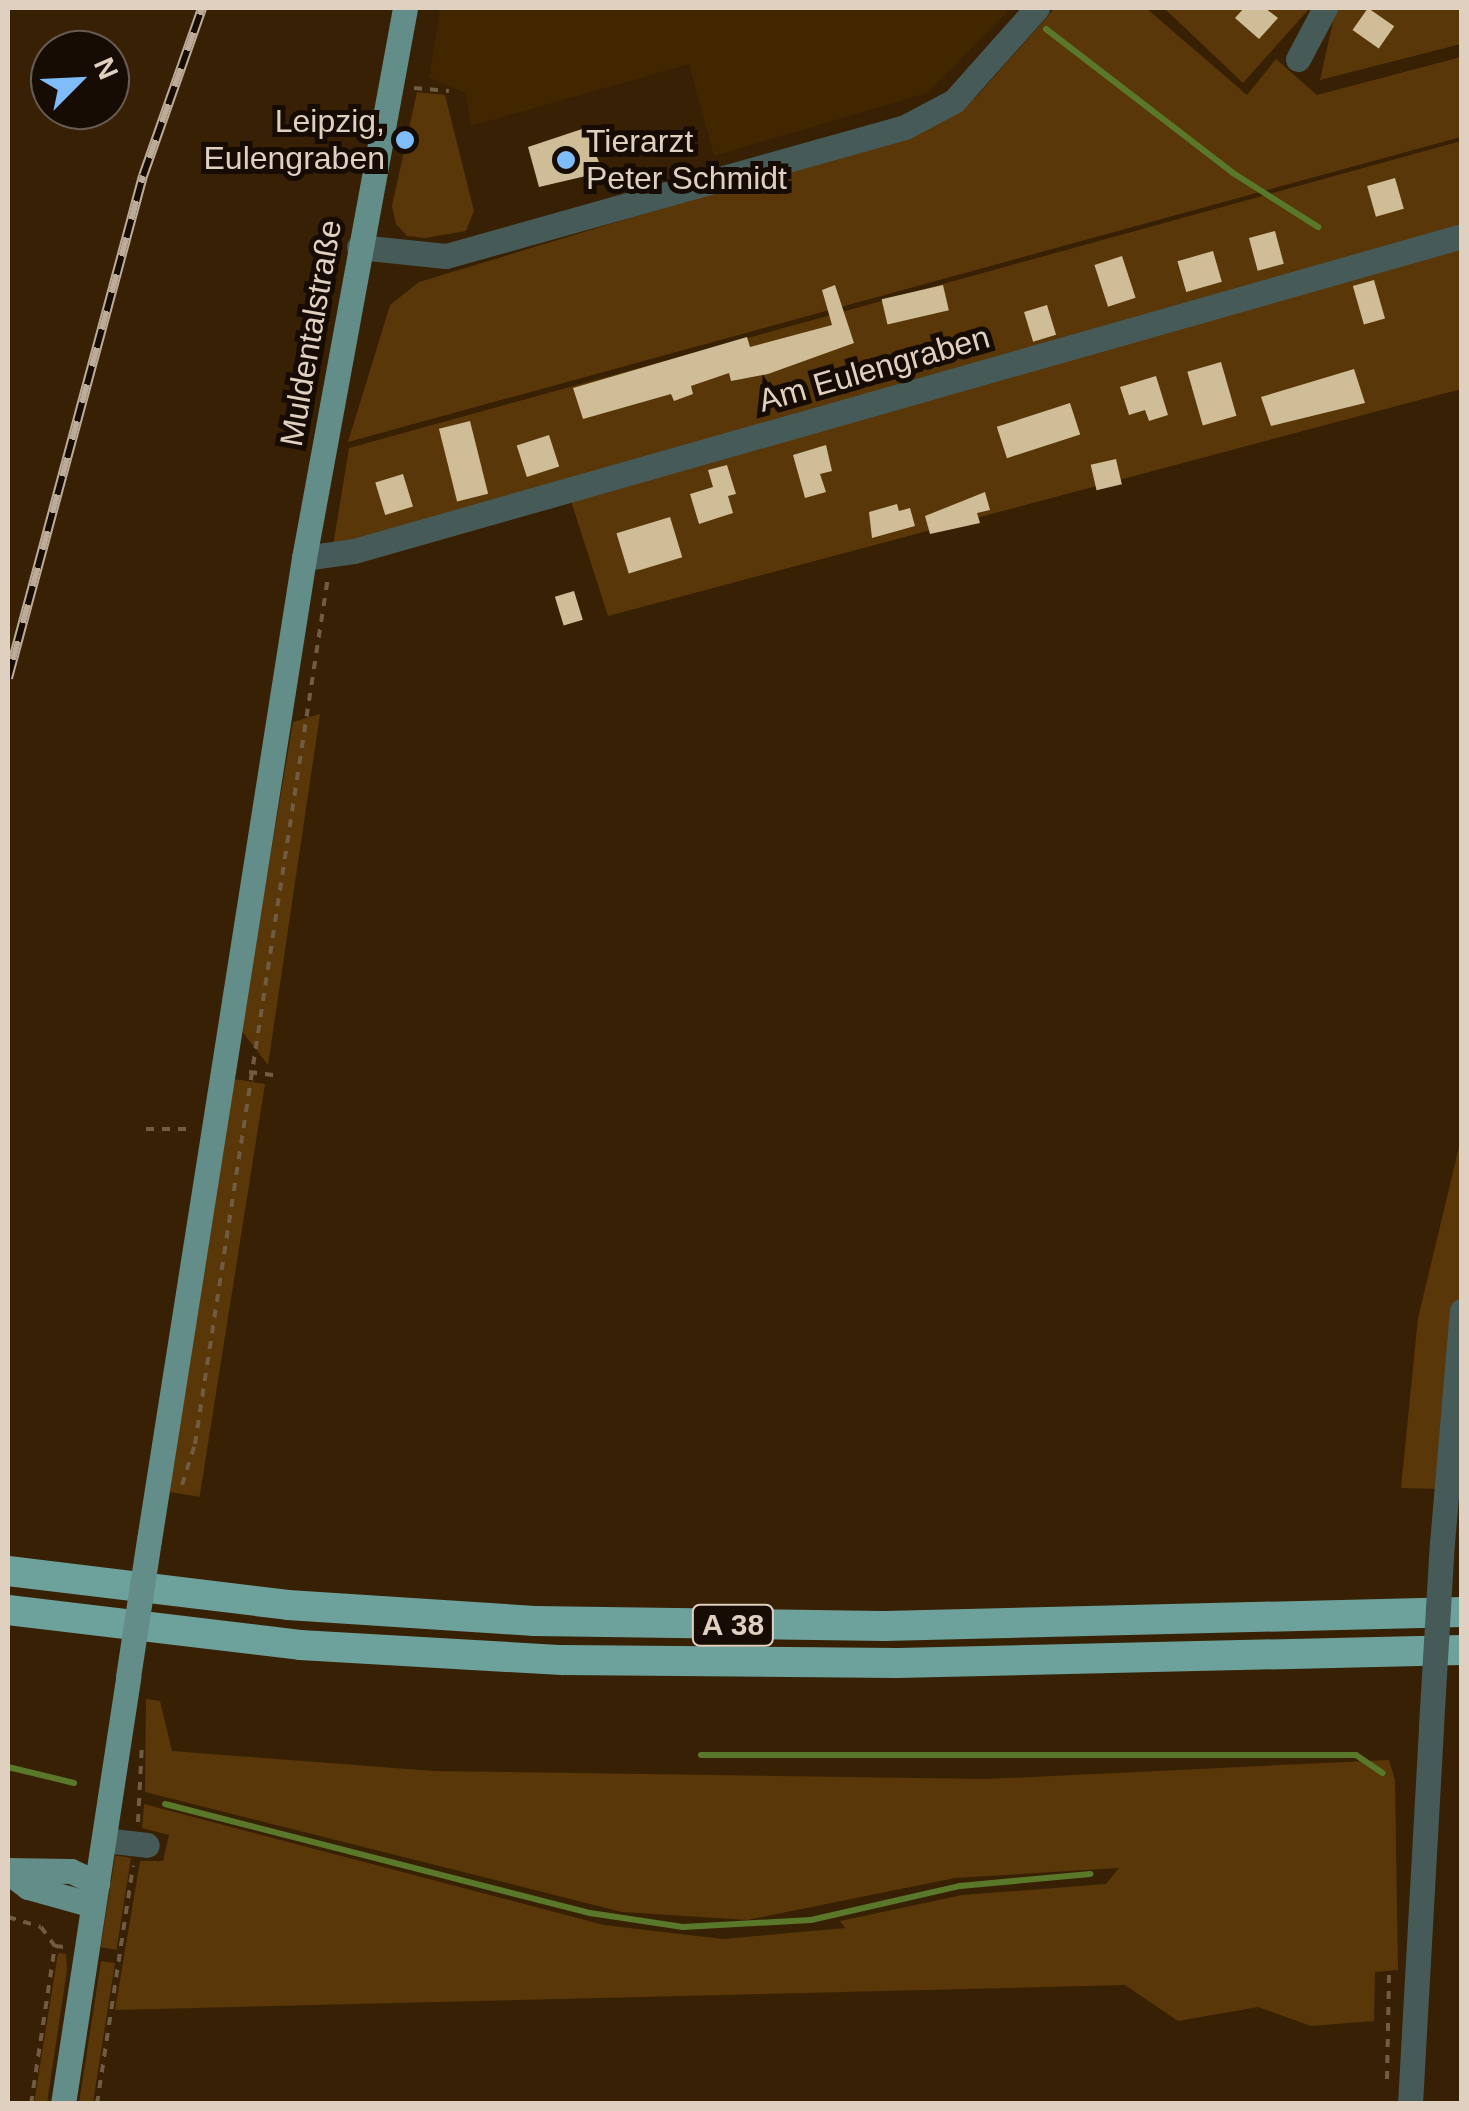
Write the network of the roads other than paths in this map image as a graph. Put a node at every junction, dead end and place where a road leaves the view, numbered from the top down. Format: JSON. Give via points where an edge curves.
{"nodes":[{"id":1,"x":405,"y":8,"type":"edge"},
{"id":2,"x":1037,"y":8,"type":"edge"},
{"id":3,"x":1326,"y":8,"type":"edge"},
{"id":4,"x":1298,"y":60,"type":"dead end"},
{"id":5,"x":1462,"y":236,"type":"edge"},
{"id":6,"x":359,"y":247,"type":"junction"},
{"id":7,"x":316,"y":558,"type":"junction"},
{"id":8,"x":1462,"y":1311,"type":"edge"},
{"id":9,"x":8,"y":1570,"type":"edge"},
{"id":10,"x":8,"y":1610,"type":"edge"},
{"id":11,"x":1462,"y":1612,"type":"edge"},
{"id":12,"x":1462,"y":1650,"type":"edge"},
{"id":13,"x":104,"y":1840,"type":"junction"},
{"id":14,"x":141,"y":1844,"type":"road end"},
{"id":15,"x":8,"y":1871,"type":"edge"},
{"id":16,"x":95,"y":1894,"type":"junction"},
{"id":17,"x":62,"y":2104,"type":"edge"},
{"id":18,"x":1410,"y":2104,"type":"edge"}],
"edges":[{"from":1,"to":6,"type":"main road","name":"Muldentalstraße"},
{"from":2,"to":6,"type":"street","via":[[954,100],[904,127],[446,256]]},
{"from":3,"to":4,"type":"street"},
{"from":5,"to":7,"type":"street","name":"Am Eulengraben"},
{"from":6,"to":7,"type":"main road","name":"Muldentalstraße"},
{"from":7,"to":13,"type":"main road","name":"Muldentalstraße","bridge":true,"via":[[287,671],[210,1129]]},
{"from":8,"to":18,"type":"street","bridge":true},
{"from":9,"to":11,"type":"highway","number":"A 38","via":[[288,1605],[534,1621],[884,1626]]},
{"from":10,"to":12,"type":"highway","number":"A 38","via":[[300,1644],[563,1660],[897,1663]]},
{"from":13,"to":14,"type":"street"},
{"from":13,"to":16,"type":"main road","name":"Muldentalstraße"},
{"from":15,"to":16,"type":"main road","via":[[28,1887]]},
{"from":16,"to":17,"type":"main road","name":"Muldentalstraße"}]}
